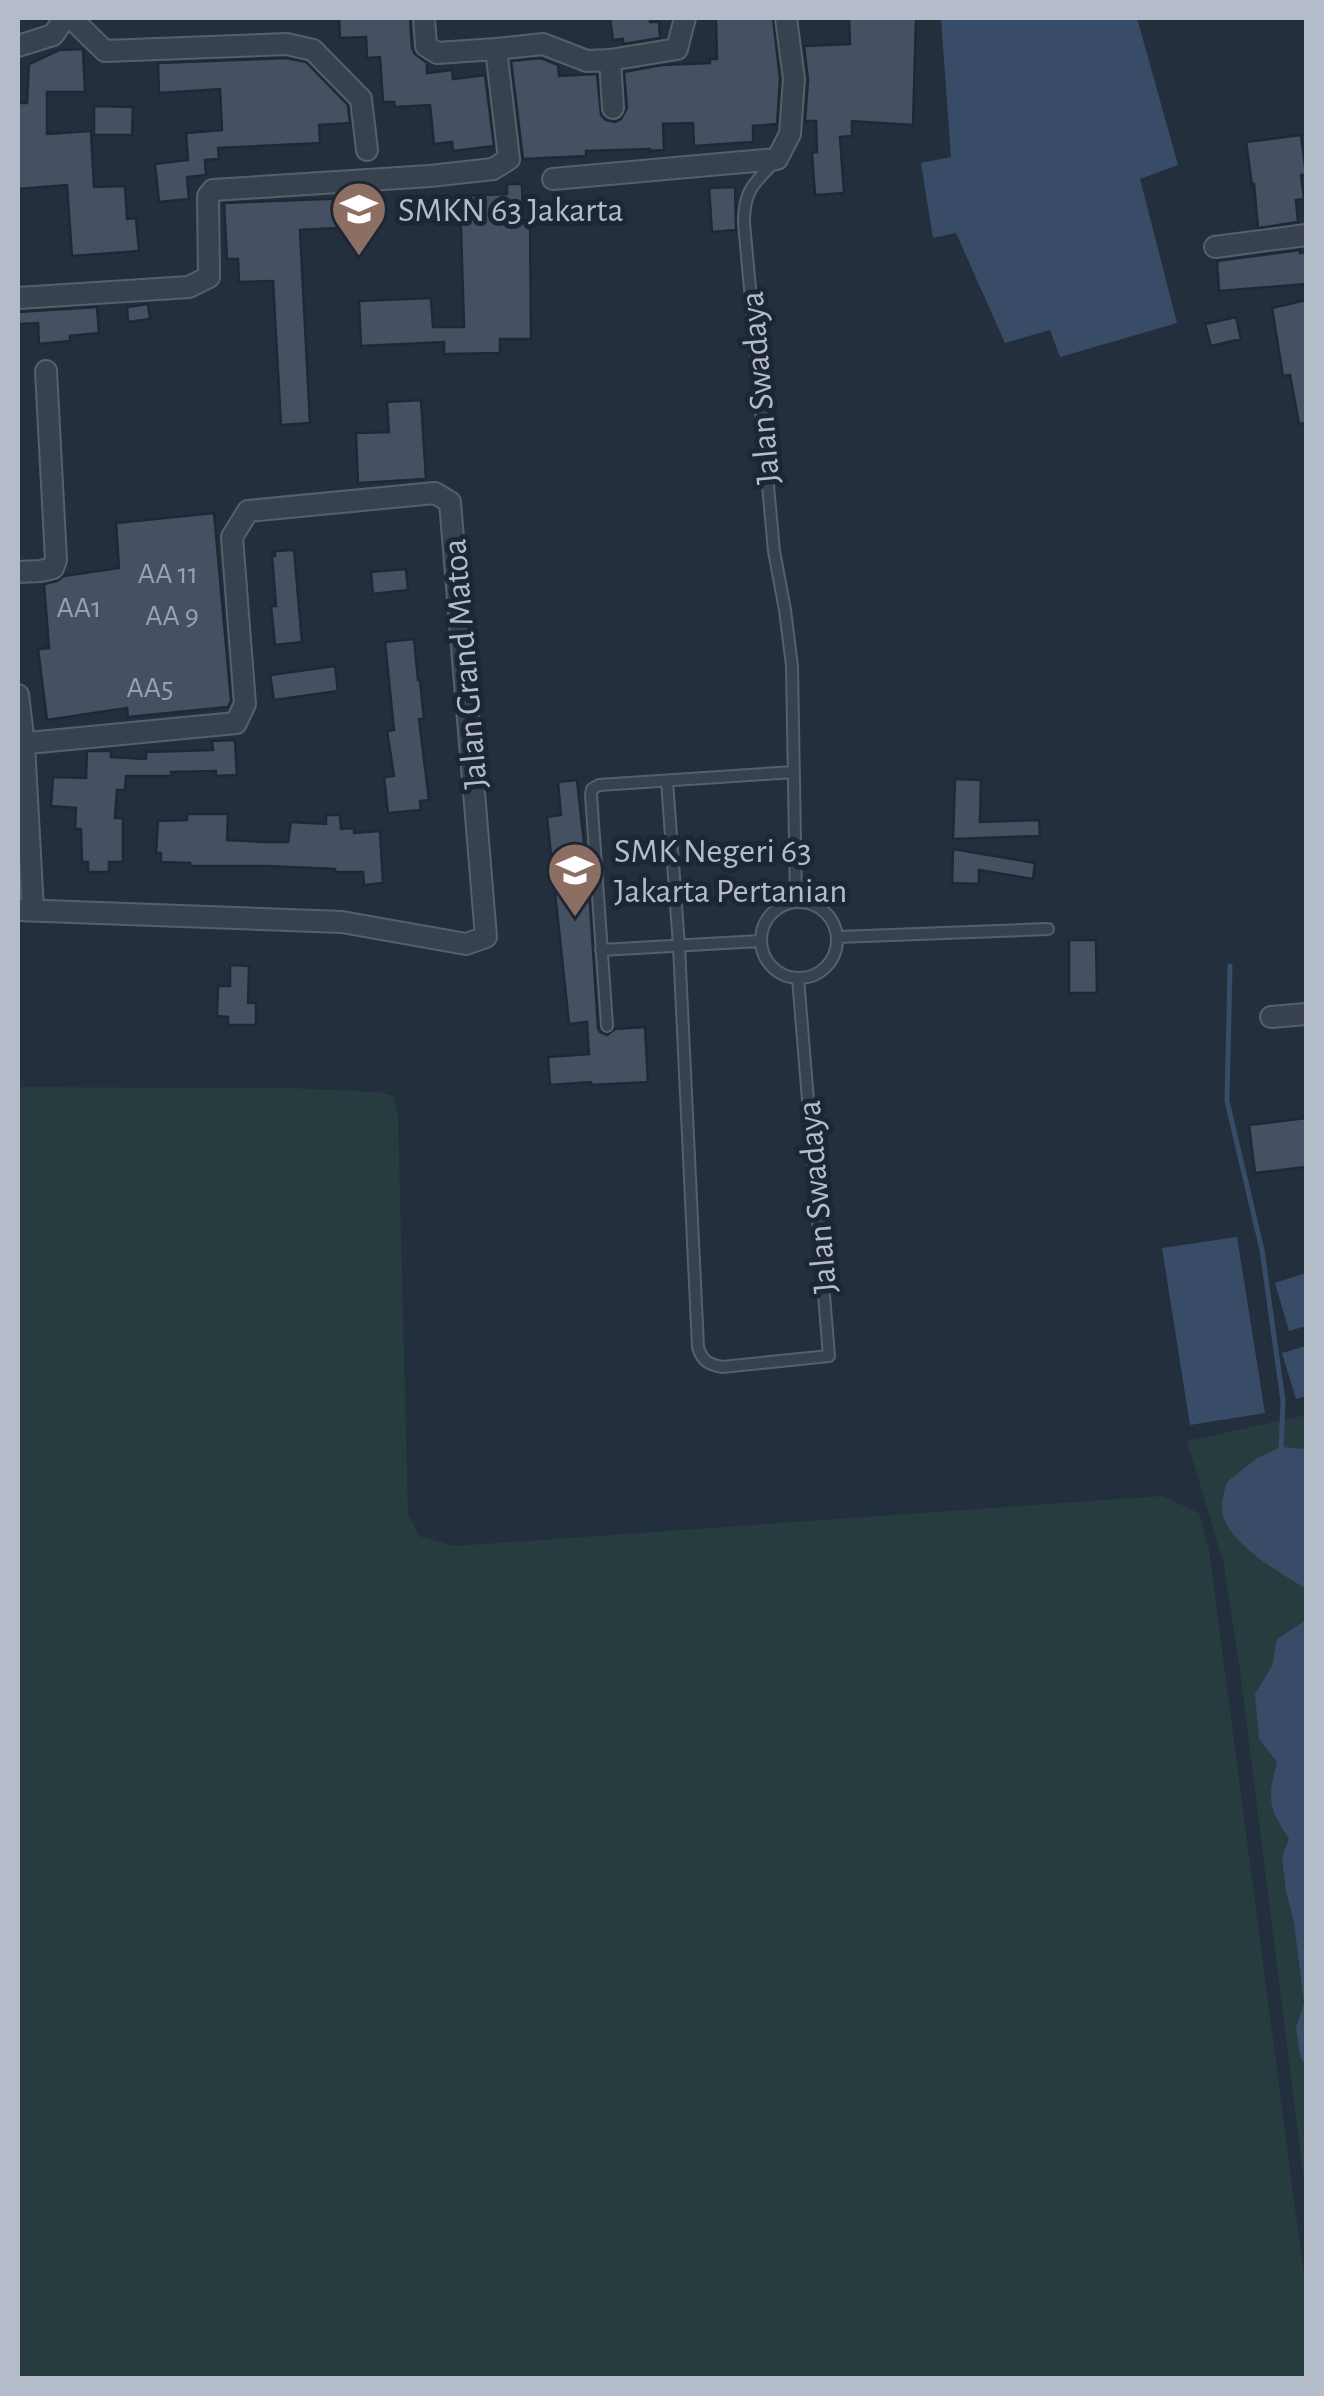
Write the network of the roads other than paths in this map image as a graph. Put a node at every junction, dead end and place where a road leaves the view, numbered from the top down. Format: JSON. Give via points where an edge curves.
{"nodes":[{"id":1,"x":68,"y":18,"type":"edge"},
{"id":2,"x":424,"y":18,"type":"edge"},
{"id":3,"x":685,"y":18,"type":"edge"},
{"id":4,"x":786,"y":18,"type":"edge"},
{"id":5,"x":18,"y":46,"type":"edge"},
{"id":6,"x":496,"y":49,"type":"junction"},
{"id":7,"x":610,"y":60,"type":"junction"},
{"id":8,"x":614,"y":108,"type":"dead end"},
{"id":9,"x":367,"y":150,"type":"dead end"},
{"id":10,"x":777,"y":159,"type":"junction"},
{"id":11,"x":553,"y":178,"type":"dead end"},
{"id":12,"x":1306,"y":235,"type":"edge"},
{"id":13,"x":1215,"y":247,"type":"dead end"},
{"id":14,"x":18,"y":298,"type":"edge"},
{"id":15,"x":46,"y":371,"type":"dead end"},
{"id":16,"x":18,"y":572,"type":"edge"},
{"id":17,"x":18,"y":696,"type":"edge"},
{"id":18,"x":21,"y":744,"type":"edge"},
{"id":19,"x":794,"y":772,"type":"junction"},
{"id":20,"x":667,"y":781,"type":"junction"},
{"id":21,"x":796,"y":902,"type":"junction"},
{"id":22,"x":25,"y":910,"type":"edge"},
{"id":23,"x":1048,"y":929,"type":"dead end"},
{"id":24,"x":838,"y":937,"type":"junction"},
{"id":25,"x":760,"y":941,"type":"junction"},
{"id":26,"x":678,"y":946,"type":"junction"},
{"id":27,"x":601,"y":950,"type":"junction"},
{"id":28,"x":798,"y":978,"type":"junction"},
{"id":29,"x":1306,"y":1014,"type":"edge"},
{"id":30,"x":1271,"y":1017,"type":"dead end"},
{"id":31,"x":607,"y":1026,"type":"dead end"}],
"edges":[{"from":1,"to":5,"type":"street","via":[[54,35]]},
{"from":1,"to":9,"type":"street","via":[[105,51],[287,44],[313,50],[361,99]]},
{"from":2,"to":6,"type":"street","via":[[426,46],[437,53]]},
{"from":3,"to":7,"type":"street","via":[[678,49]]},
{"from":4,"to":10,"type":"street","name":"Jalan Swadaya","via":[[794,79],[790,134]]},
{"from":6,"to":7,"type":"street","via":[[543,44],[587,61]]},
{"from":6,"to":14,"type":"street","via":[[509,159],[493,169],[213,190],[208,277],[190,287]]},
{"from":7,"to":8,"type":"street"},
{"from":10,"to":11,"type":"street"},
{"from":10,"to":19,"type":"lane","name":"Jalan Swadaya","via":[[748,191],[744,223],[774,551],[792,666]]},
{"from":12,"to":13,"type":"street"},
{"from":15,"to":16,"type":"street","via":[[56,560],[52,568]]},
{"from":17,"to":18,"type":"street"},
{"from":18,"to":22,"type":"street"},
{"from":18,"to":22,"type":"street","name":"Jalan Grand Matoa","via":[[236,722],[245,704],[232,537],[248,511],[435,494],[450,502],[486,937],[466,944],[342,922]]},
{"from":19,"to":20,"type":"lane"},
{"from":19,"to":21,"type":"lane","name":"Jalan Swadaya"},
{"from":20,"to":26,"type":"lane"},
{"from":20,"to":27,"type":"lane","via":[[592,789]]},
{"from":21,"to":24,"type":"lane","via":[[824,910]]},
{"from":21,"to":25,"type":"lane","via":[[770,914]]},
{"from":23,"to":24,"type":"lane"},
{"from":24,"to":28,"type":"lane","via":[[827,967]]},
{"from":25,"to":26,"type":"lane"},
{"from":25,"to":28,"type":"lane","via":[[772,967]]},
{"from":26,"to":27,"type":"lane"},
{"from":26,"to":28,"type":"lane","name":"Jalan Swadaya","via":[[698,1347],[702,1358],[722,1367],[829,1356]]},
{"from":27,"to":31,"type":"lane"},
{"from":29,"to":30,"type":"street"}]}
